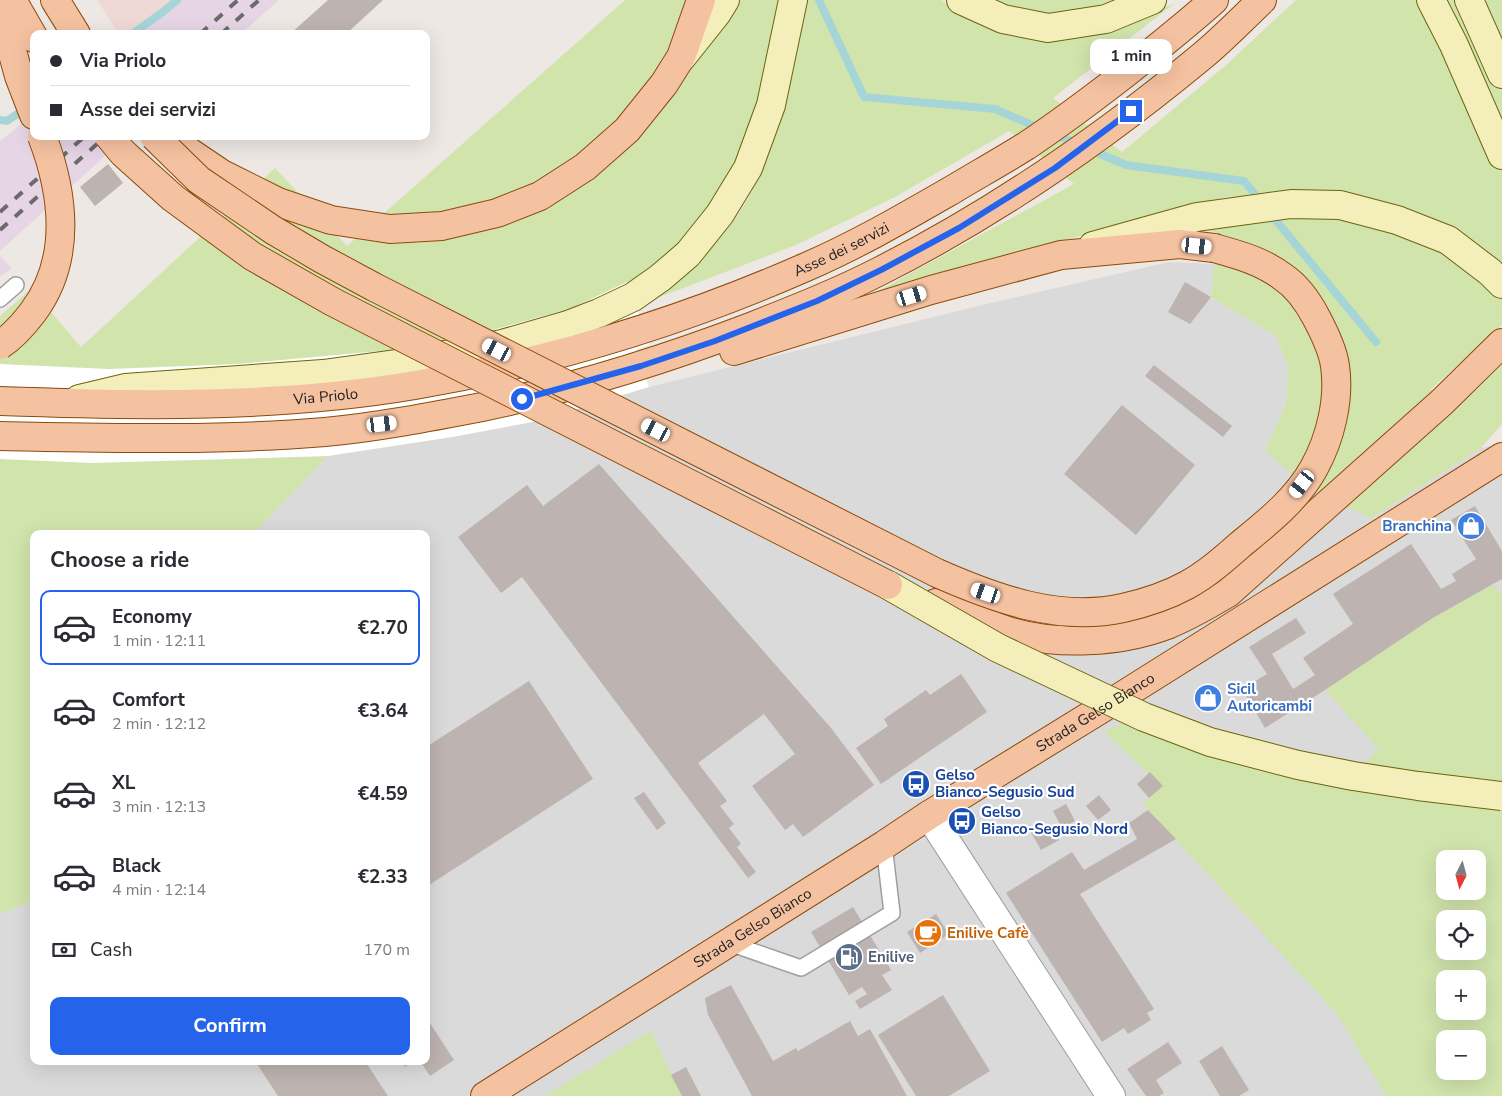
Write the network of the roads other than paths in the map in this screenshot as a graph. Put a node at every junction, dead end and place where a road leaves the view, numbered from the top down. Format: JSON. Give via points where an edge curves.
{"nodes":[{"id":1,"x":12,"y":0,"type":"edge"},
{"id":2,"x":55,"y":0,"type":"edge"},
{"id":3,"x":701,"y":0,"type":"edge"},
{"id":4,"x":724,"y":0,"type":"edge"},
{"id":5,"x":793,"y":0,"type":"edge"},
{"id":6,"x":961,"y":0,"type":"edge"},
{"id":7,"x":1152,"y":0,"type":"edge"},
{"id":8,"x":1214,"y":0,"type":"edge"},
{"id":9,"x":1262,"y":0,"type":"edge"},
{"id":10,"x":1431,"y":0,"type":"edge"},
{"id":11,"x":1469,"y":0,"type":"edge"},
{"id":12,"x":0,"y":7,"type":"edge"},
{"id":13,"x":74,"y":30,"type":"edge"},
{"id":14,"x":30,"y":31,"type":"edge"},
{"id":15,"x":682,"y":57,"type":"junction"},
{"id":16,"x":1502,"y":74,"type":"edge"},
{"id":17,"x":30,"y":105,"type":"edge"},
{"id":18,"x":44,"y":140,"type":"edge"},
{"id":19,"x":112,"y":140,"type":"edge"},
{"id":20,"x":158,"y":140,"type":"edge"},
{"id":21,"x":173,"y":140,"type":"edge"},
{"id":22,"x":1502,"y":155,"type":"edge"},
{"id":23,"x":1061,"y":255,"type":"junction"},
{"id":24,"x":1502,"y":284,"type":"edge"},
{"id":25,"x":16,"y":285,"type":"dead end"},
{"id":26,"x":0,"y":299,"type":"edge"},
{"id":27,"x":644,"y":328,"type":"joint"},
{"id":28,"x":1502,"y":343,"type":"edge"},
{"id":29,"x":0,"y":345,"type":"edge"},
{"id":30,"x":641,"y":366,"type":"junction"},
{"id":31,"x":0,"y":401,"type":"edge"},
{"id":32,"x":61,"y":403,"type":"junction"},
{"id":33,"x":0,"y":436,"type":"edge"},
{"id":34,"x":1498,"y":456,"type":"edge"},
{"id":35,"x":888,"y":585,"type":"junction"},
{"id":36,"x":1502,"y":796,"type":"edge"},
{"id":37,"x":929,"y":815,"type":"junction"},
{"id":38,"x":884,"y":845,"type":"junction"},
{"id":39,"x":729,"y":943,"type":"junction"},
{"id":40,"x":485,"y":1096,"type":"edge"},
{"id":41,"x":1111,"y":1096,"type":"edge"}],
"edges":[{"from":1,"to":14,"type":"main road"},
{"from":2,"to":13,"type":"main road"},
{"from":3,"to":15,"type":"main road"},
{"from":4,"to":15,"type":"main road"},
{"from":5,"to":32,"type":"main road","bridge":true,"via":[[780,70],[765,125],[748,168],[720,214],[688,254],[633,297],[599,314],[502,344],[403,363],[323,374],[125,388]]},
{"from":6,"to":7,"type":"main road","via":[[1003,19],[1048,28],[1106,19]]},
{"from":8,"to":27,"type":"main road","name":"Asse dei servizi","via":[[1076,111],[1026,146],[908,216],[808,266],[687,315]]},
{"from":9,"to":30,"type":"main road","via":[[1203,55],[1103,134],[959,228],[817,301]]},
{"from":10,"to":22,"type":"main road"},
{"from":11,"to":16,"type":"main road"},
{"from":12,"to":17,"type":"main road"},
{"from":15,"to":21,"type":"main road","via":[[627,130],[585,167],[540,196],[497,213],[442,226],[390,229],[331,220],[278,202],[222,174]]},
{"from":18,"to":29,"type":"main road","bridge":true,"via":[[60,203],[60,241],[55,273],[31,314]]},
{"from":19,"to":35,"type":"main road","bridge":true,"via":[[173,198],[252,256],[333,302]]},
{"from":20,"to":23,"type":"main road","bridge":true,"via":[[199,180],[322,259],[938,573],[1015,603],[1057,611],[1122,608],[1160,598],[1196,580],[1291,500],[1313,469],[1328,438],[1335,404],[1335,366],[1324,332],[1307,300],[1284,277],[1250,258],[1214,248],[1180,244]]},
{"from":23,"to":24,"type":"main road","via":[[1197,217],[1291,204],[1340,205],[1397,220],[1448,240]]},
{"from":23,"to":30,"type":"main road","via":[[932,290],[721,355]]},
{"from":25,"to":26,"type":"lane"},
{"from":27,"to":32,"type":"main road","name":"Via Priolo","bridge":true,"via":[[509,367],[412,385],[244,402]]},
{"from":28,"to":35,"type":"main road","bridge":true,"via":[[1442,402],[1228,593],[1166,626],[1126,636],[1053,639],[1009,631]]},
{"from":30,"to":33,"type":"main road","bridge":true,"via":[[522,399],[419,420],[328,432],[245,437]]},
{"from":31,"to":32,"type":"main road","name":"Via Priolo"},
{"from":34,"to":37,"type":"main road","name":"Strada Gelso Bianco"},
{"from":35,"to":36,"type":"main road","bridge":true,"via":[[998,648],[1144,717],[1210,742],[1353,776]]},
{"from":37,"to":38,"type":"main road","name":"Strada Gelso Bianco"},
{"from":37,"to":41,"type":"street"},
{"from":38,"to":39,"type":"main road","name":"Strada Gelso Bianco"},
{"from":38,"to":39,"type":"lane","via":[[892,913],[801,968]]},
{"from":39,"to":40,"type":"main road","name":"Strada Gelso Bianco"}]}
